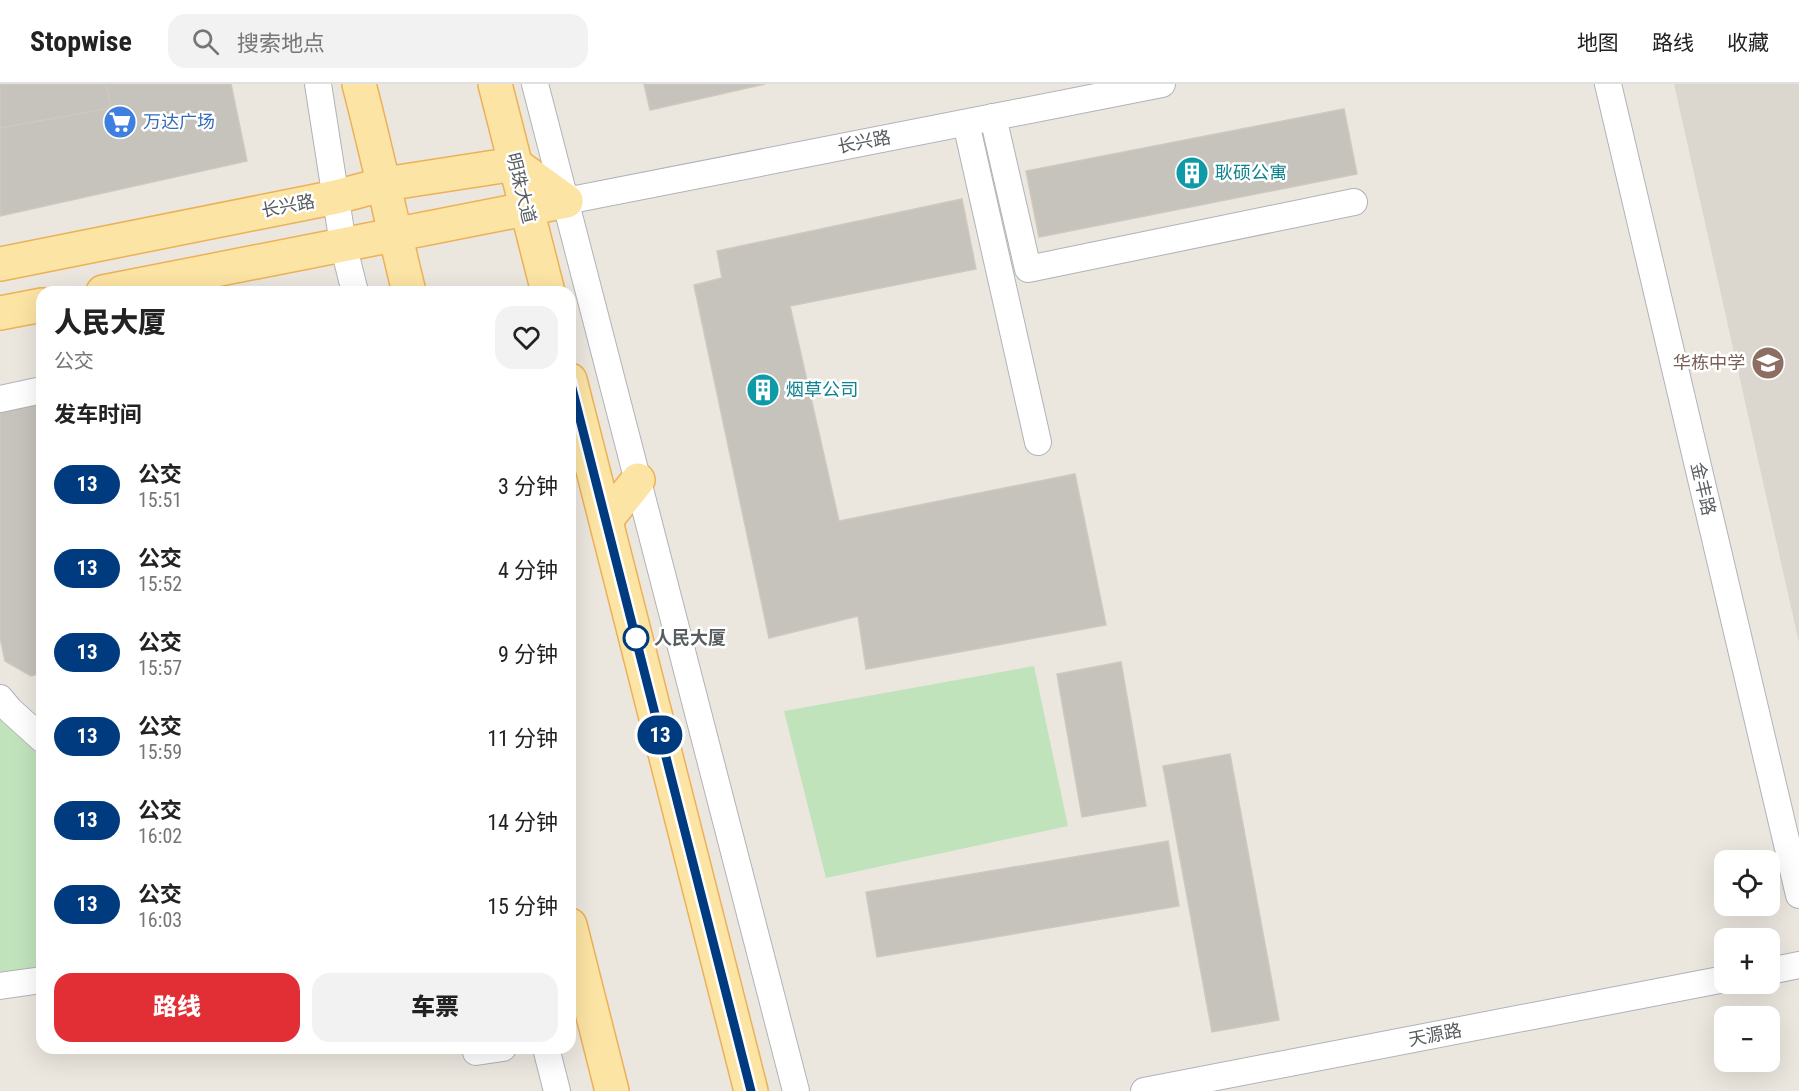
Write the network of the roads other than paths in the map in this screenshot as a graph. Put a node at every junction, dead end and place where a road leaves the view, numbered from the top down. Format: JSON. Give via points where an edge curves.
{"nodes":[{"id":1,"x":318,"y":84,"type":"edge"},
{"id":2,"x":359,"y":84,"type":"edge"},
{"id":3,"x":495,"y":84,"type":"edge"},
{"id":4,"x":536,"y":84,"type":"edge"},
{"id":5,"x":1162,"y":84,"type":"edge"},
{"id":6,"x":1608,"y":84,"type":"edge"},
{"id":7,"x":993,"y":117,"type":"junction"},
{"id":8,"x":966,"y":123,"type":"junction"},
{"id":9,"x":515,"y":164,"type":"junction"},
{"id":10,"x":385,"y":184,"type":"junction"},
{"id":11,"x":336,"y":197,"type":"junction"},
{"id":12,"x":566,"y":201,"type":"junction"},
{"id":13,"x":1354,"y":202,"type":"dead end"},
{"id":14,"x":526,"y":208,"type":"junction"},
{"id":15,"x":394,"y":234,"type":"junction"},
{"id":16,"x":343,"y":244,"type":"junction"},
{"id":17,"x":0,"y":264,"type":"edge"},
{"id":18,"x":133,"y":286,"type":"edge"},
{"id":19,"x":354,"y":286,"type":"edge"},
{"id":20,"x":407,"y":286,"type":"edge"},
{"id":21,"x":546,"y":286,"type":"edge"},
{"id":22,"x":36,"y":306,"type":"edge"},
{"id":23,"x":0,"y":313,"type":"edge"},
{"id":24,"x":36,"y":391,"type":"edge"},
{"id":25,"x":0,"y":399,"type":"edge"},
{"id":26,"x":576,"y":403,"type":"edge"},
{"id":27,"x":1038,"y":442,"type":"dead end"},
{"id":28,"x":638,"y":480,"type":"junction"},
{"id":29,"x":606,"y":520,"type":"junction"},
{"id":30,"x":0,"y":698,"type":"edge"},
{"id":31,"x":36,"y":734,"type":"edge"},
{"id":32,"x":1799,"y":895,"type":"edge"},
{"id":33,"x":576,"y":951,"type":"edge"},
{"id":34,"x":1799,"y":965,"type":"edge"},
{"id":35,"x":1780,"y":969,"type":"edge"},
{"id":36,"x":36,"y":981,"type":"edge"},
{"id":37,"x":1714,"y":981,"type":"edge"},
{"id":38,"x":0,"y":986,"type":"edge"},
{"id":39,"x":548,"y":1054,"type":"edge"},
{"id":40,"x":557,"y":1091,"type":"edge"},
{"id":41,"x":612,"y":1091,"type":"edge"},
{"id":42,"x":751,"y":1091,"type":"edge"},
{"id":43,"x":796,"y":1091,"type":"edge"},
{"id":44,"x":1144,"y":1091,"type":"edge"}],
"edges":[{"from":1,"to":11,"type":"street"},
{"from":2,"to":10,"type":"main road"},
{"from":3,"to":9,"type":"main road","name":"明珠大道"},
{"from":4,"to":12,"type":"street"},
{"from":5,"to":7,"type":"street","name":"长兴路"},
{"from":6,"to":32,"type":"street","name":"金丰路"},
{"from":7,"to":8,"type":"street","name":"长兴路"},
{"from":7,"to":13,"type":"street","via":[[1034,255],[1028,269]]},
{"from":8,"to":12,"type":"street","name":"长兴路"},
{"from":8,"to":27,"type":"street"},
{"from":9,"to":10,"type":"main road","name":"长兴路"},
{"from":9,"to":12,"type":"main road"},
{"from":9,"to":14,"type":"main road","name":"明珠大道"},
{"from":10,"to":11,"type":"main road","name":"长兴路"},
{"from":10,"to":15,"type":"main road"},
{"from":11,"to":16,"type":"street"},
{"from":11,"to":17,"type":"main road","name":"长兴路"},
{"from":12,"to":14,"type":"main road","name":"长兴路"},
{"from":12,"to":28,"type":"street"},
{"from":14,"to":15,"type":"main road","name":"长兴路"},
{"from":14,"to":21,"type":"main road","name":"明珠大道"},
{"from":15,"to":16,"type":"main road","name":"长兴路"},
{"from":15,"to":20,"type":"main road"},
{"from":16,"to":18,"type":"main road","name":"长兴路"},
{"from":16,"to":19,"type":"street"},
{"from":22,"to":23,"type":"main road"},
{"from":24,"to":25,"type":"street"},
{"from":26,"to":29,"type":"main road"},
{"from":28,"to":29,"type":"main road"},
{"from":28,"to":43,"type":"street"},
{"from":29,"to":42,"type":"main road"},
{"from":30,"to":31,"type":"street"},
{"from":33,"to":41,"type":"main road"},
{"from":34,"to":35,"type":"street"},
{"from":36,"to":38,"type":"street"},
{"from":37,"to":44,"type":"street","name":"天源路"},
{"from":39,"to":40,"type":"street"}]}
